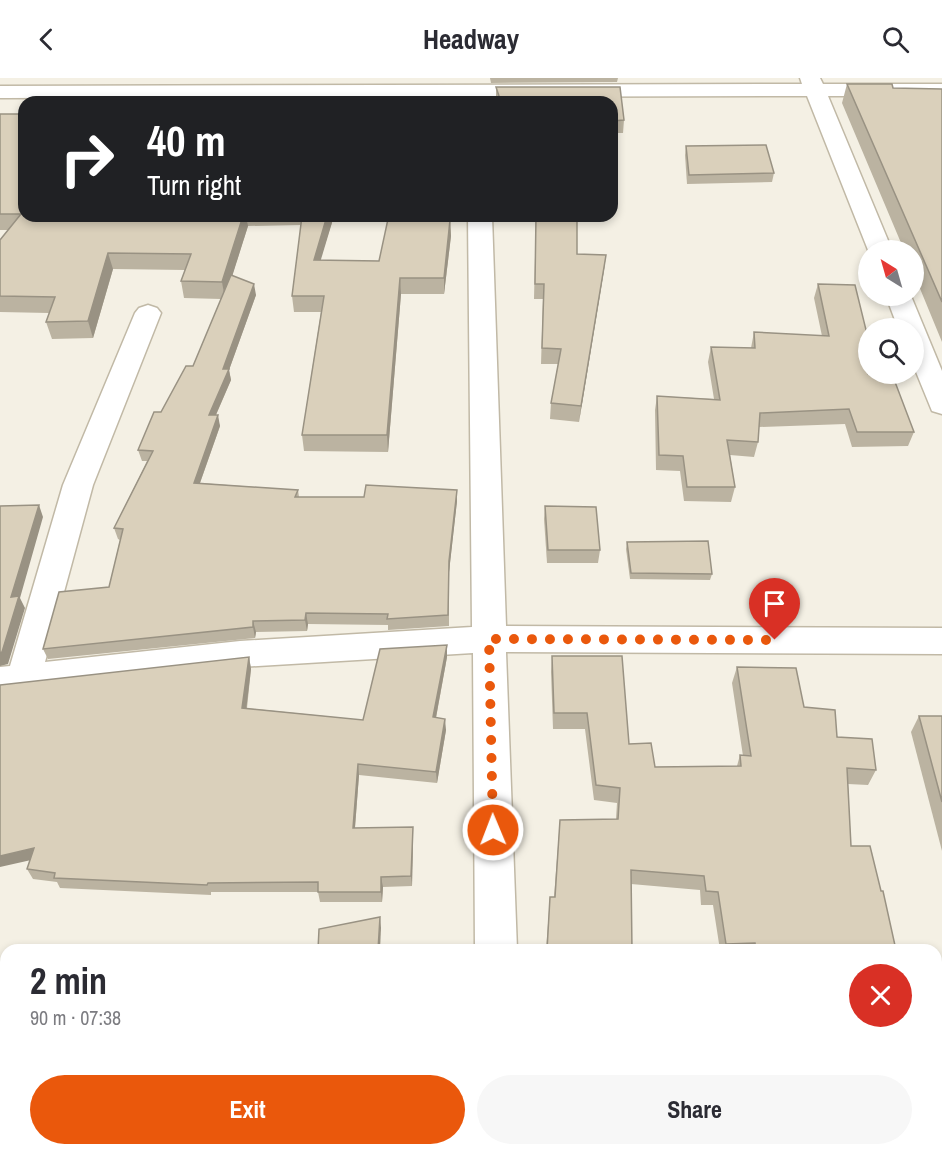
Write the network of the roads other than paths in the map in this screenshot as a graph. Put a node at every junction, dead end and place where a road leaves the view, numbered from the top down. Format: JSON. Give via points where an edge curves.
{"nodes":[{"id":1,"x":812,"y":84,"type":"edge"},
{"id":2,"x":31,"y":85,"type":"edge"},
{"id":3,"x":297,"y":85,"type":"edge"},
{"id":4,"x":942,"y":90,"type":"edge"},
{"id":5,"x":0,"y":92,"type":"edge"},
{"id":6,"x":478,"y":96,"type":"edge"},
{"id":7,"x":480,"y":222,"type":"edge"},
{"id":8,"x":876,"y":240,"type":"edge"},
{"id":9,"x":148,"y":313,"type":"dead end"},
{"id":10,"x":924,"y":359,"type":"edge"},
{"id":11,"x":942,"y":405,"type":"edge"},
{"id":12,"x":489,"y":639,"type":"junction"},
{"id":13,"x":942,"y":640,"type":"edge"},
{"id":14,"x":12,"y":678,"type":"edge"},
{"id":15,"x":495,"y":944,"type":"edge"}],
"edges":[{"from":1,"to":4,"type":"street"},
{"from":1,"to":6,"type":"street"},
{"from":1,"to":8,"type":"street"},
{"from":2,"to":3,"type":"street"},
{"from":2,"to":5,"type":"street"},
{"from":3,"to":6,"type":"street"},
{"from":7,"to":12,"type":"street"},
{"from":9,"to":14,"type":"street","via":[[78,485]]},
{"from":10,"to":11,"type":"street"},
{"from":12,"to":13,"type":"street"},
{"from":12,"to":14,"type":"street","via":[[240,654]]},
{"from":12,"to":15,"type":"street"}]}
